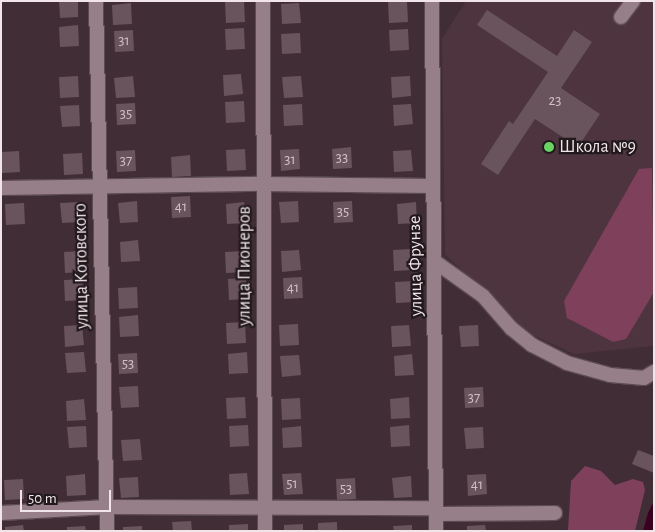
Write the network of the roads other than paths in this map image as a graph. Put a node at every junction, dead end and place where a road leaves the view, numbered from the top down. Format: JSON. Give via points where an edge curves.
{"nodes":[{"id":1,"x":96,"y":1,"type":"edge"},
{"id":2,"x":263,"y":1,"type":"edge"},
{"id":3,"x":432,"y":1,"type":"edge"},
{"id":4,"x":633,"y":1,"type":"edge"},
{"id":5,"x":621,"y":17,"type":"dead end"},
{"id":6,"x":264,"y":184,"type":"junction"},
{"id":7,"x":433,"y":186,"type":"junction"},
{"id":8,"x":99,"y":187,"type":"junction"},
{"id":9,"x":1,"y":188,"type":"edge"},
{"id":10,"x":434,"y":261,"type":"junction"},
{"id":11,"x":654,"y":372,"type":"edge"},
{"id":12,"x":106,"y":507,"type":"junction"},
{"id":13,"x":265,"y":510,"type":"junction"},
{"id":14,"x":436,"y":511,"type":"junction"},
{"id":15,"x":1,"y":513,"type":"edge"},
{"id":16,"x":555,"y":513,"type":"dead end"},
{"id":17,"x":107,"y":531,"type":"edge"},
{"id":18,"x":265,"y":531,"type":"edge"},
{"id":19,"x":436,"y":531,"type":"edge"}],
"edges":[{"from":1,"to":8,"type":"street","name":"улица Котовского"},
{"from":2,"to":6,"type":"street","name":"улица Пионеров"},
{"from":3,"to":7,"type":"street","name":"улица Фрунзе"},
{"from":4,"to":5,"type":"street"},
{"from":6,"to":7,"type":"street"},
{"from":6,"to":8,"type":"street"},
{"from":6,"to":13,"type":"street","name":"улица Пионеров"},
{"from":7,"to":10,"type":"street","name":"улица Фрунзе"},
{"from":8,"to":9,"type":"street"},
{"from":8,"to":12,"type":"street","name":"улица Котовского"},
{"from":10,"to":11,"type":"street","via":[[483,296],[511,328],[532,345],[567,363],[610,375],[644,378]]},
{"from":10,"to":14,"type":"street","name":"улица Фрунзе"},
{"from":12,"to":13,"type":"street"},
{"from":12,"to":15,"type":"street"},
{"from":12,"to":17,"type":"street","name":"улица Котовского"},
{"from":13,"to":14,"type":"street"},
{"from":13,"to":18,"type":"street","name":"улица Пионеров"},
{"from":14,"to":16,"type":"street"},
{"from":14,"to":19,"type":"street","name":"улица Фрунзе"}]}
